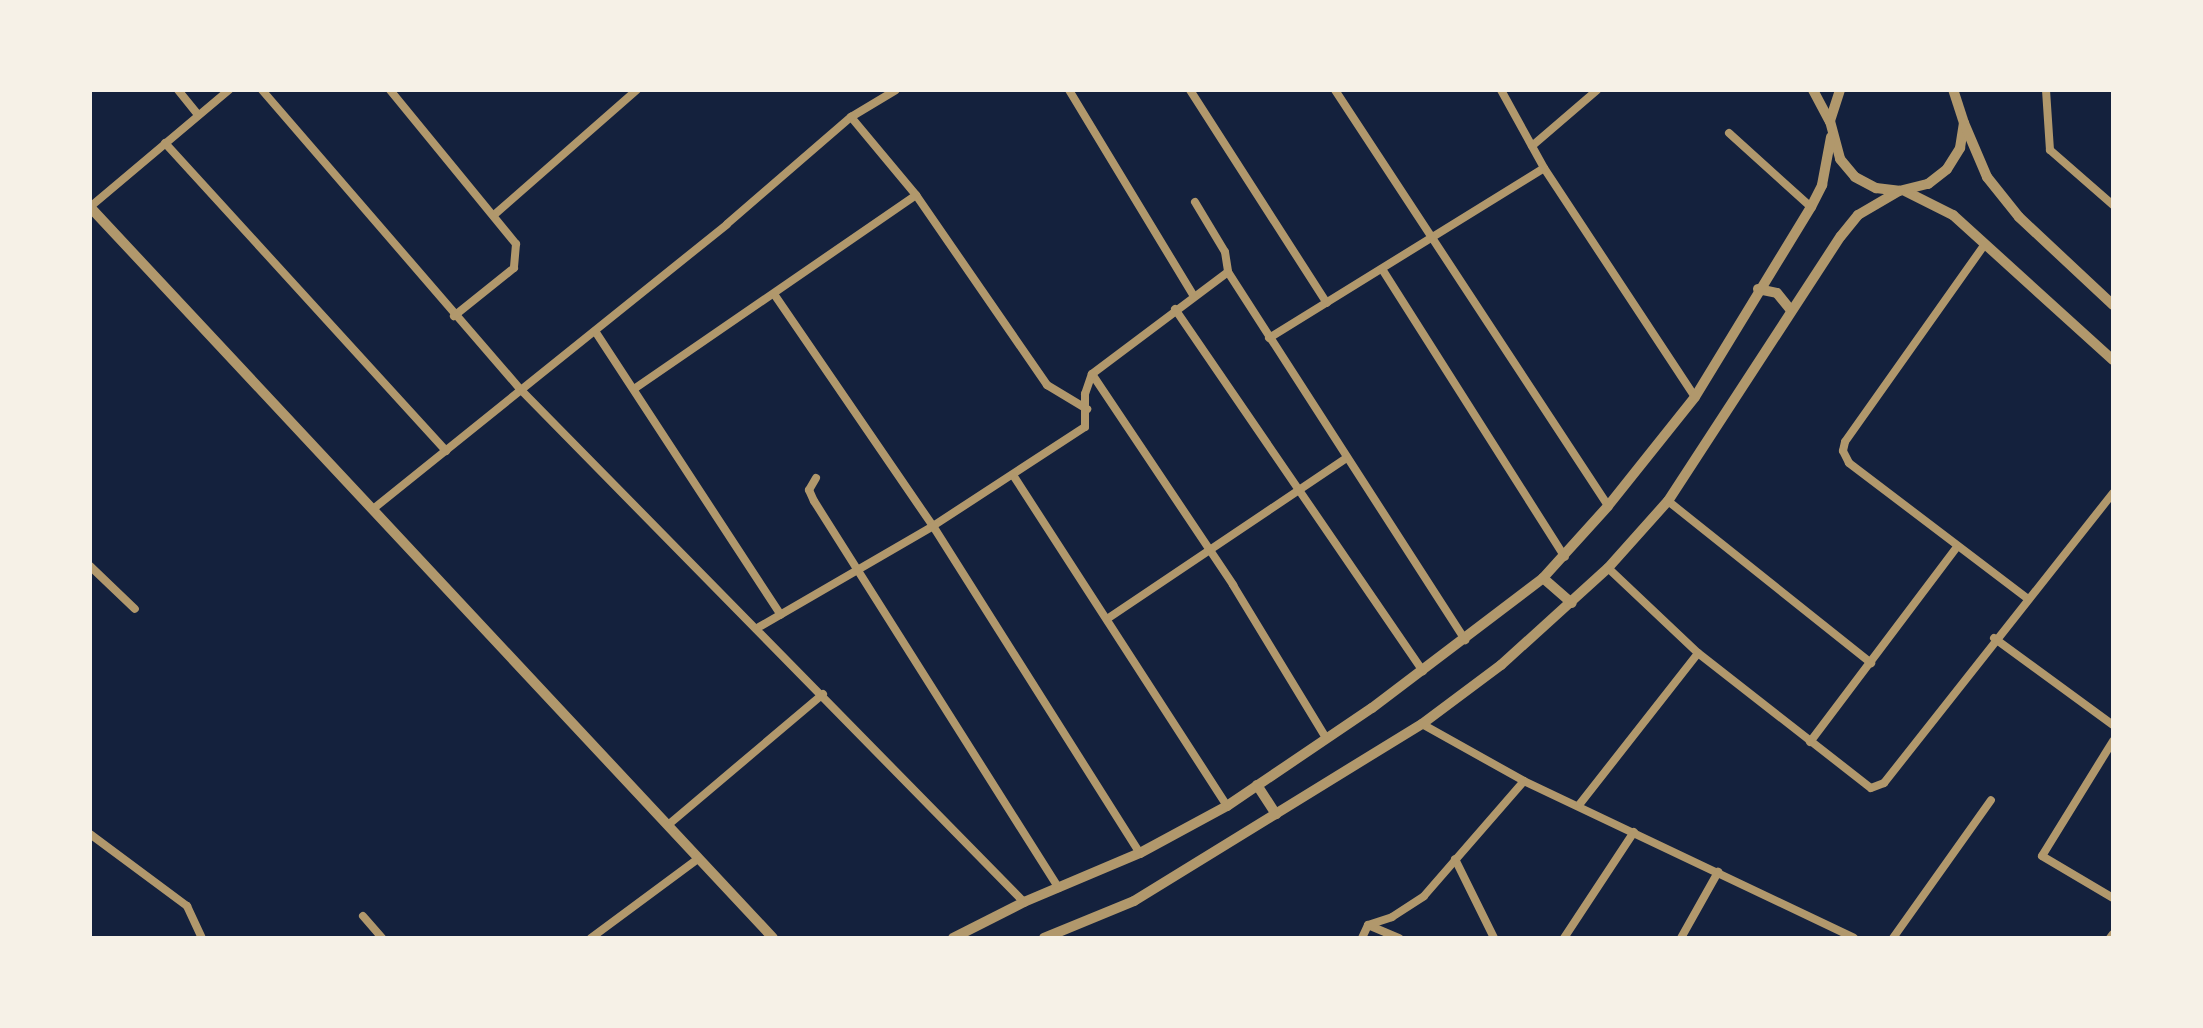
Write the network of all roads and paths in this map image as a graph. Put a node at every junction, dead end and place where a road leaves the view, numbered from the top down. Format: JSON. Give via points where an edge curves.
{"nodes":[{"id":1,"x":178,"y":90,"type":"edge"},
{"id":2,"x":229,"y":90,"type":"edge"},
{"id":3,"x":262,"y":90,"type":"edge"},
{"id":4,"x":391,"y":90,"type":"edge"},
{"id":5,"x":638,"y":90,"type":"edge"},
{"id":6,"x":896,"y":90,"type":"edge"},
{"id":7,"x":1069,"y":90,"type":"edge"},
{"id":8,"x":1190,"y":90,"type":"edge"},
{"id":9,"x":1335,"y":90,"type":"edge"},
{"id":10,"x":1501,"y":90,"type":"edge"},
{"id":11,"x":1596,"y":90,"type":"edge"},
{"id":12,"x":1813,"y":90,"type":"edge"},
{"id":13,"x":1840,"y":90,"type":"edge"},
{"id":14,"x":1953,"y":90,"type":"edge"},
{"id":15,"x":2046,"y":90,"type":"edge"},
{"id":16,"x":198,"y":115,"type":"junction"},
{"id":17,"x":851,"y":117,"type":"junction"},
{"id":18,"x":1830,"y":121,"type":"junction"},
{"id":19,"x":1964,"y":123,"type":"junction"},
{"id":20,"x":1729,"y":133,"type":"dead end"},
{"id":21,"x":1831,"y":137,"type":"junction"},
{"id":22,"x":165,"y":144,"type":"junction"},
{"id":23,"x":1532,"y":146,"type":"junction"},
{"id":24,"x":1544,"y":168,"type":"junction"},
{"id":25,"x":1902,"y":191,"type":"junction"},
{"id":26,"x":916,"y":195,"type":"junction"},
{"id":27,"x":1195,"y":202,"type":"dead end"},
{"id":28,"x":2113,"y":205,"type":"edge"},
{"id":29,"x":90,"y":207,"type":"edge"},
{"id":30,"x":1811,"y":207,"type":"junction"},
{"id":31,"x":494,"y":215,"type":"junction"},
{"id":32,"x":1432,"y":238,"type":"junction"},
{"id":33,"x":1985,"y":244,"type":"junction"},
{"id":34,"x":1382,"y":268,"type":"junction"},
{"id":35,"x":1228,"y":272,"type":"junction"},
{"id":36,"x":1758,"y":289,"type":"junction"},
{"id":37,"x":774,"y":294,"type":"junction"},
{"id":38,"x":1194,"y":296,"type":"junction"},
{"id":39,"x":1327,"y":302,"type":"junction"},
{"id":40,"x":2113,"y":305,"type":"edge"},
{"id":41,"x":1175,"y":309,"type":"junction"},
{"id":42,"x":1791,"y":310,"type":"junction"},
{"id":43,"x":454,"y":316,"type":"junction"},
{"id":44,"x":595,"y":331,"type":"junction"},
{"id":45,"x":1269,"y":338,"type":"junction"},
{"id":46,"x":2113,"y":360,"type":"edge"},
{"id":47,"x":1092,"y":374,"type":"junction"},
{"id":48,"x":634,"y":389,"type":"junction"},
{"id":49,"x":521,"y":390,"type":"junction"},
{"id":50,"x":1695,"y":398,"type":"junction"},
{"id":51,"x":1087,"y":409,"type":"junction"},
{"id":52,"x":446,"y":451,"type":"junction"},
{"id":53,"x":1345,"y":459,"type":"junction"},
{"id":54,"x":1012,"y":475,"type":"junction"},
{"id":55,"x":816,"y":478,"type":"dead end"},
{"id":56,"x":1298,"y":490,"type":"junction"},
{"id":57,"x":2113,"y":493,"type":"edge"},
{"id":58,"x":1668,"y":501,"type":"junction"},
{"id":59,"x":1608,"y":506,"type":"junction"},
{"id":60,"x":373,"y":509,"type":"junction"},
{"id":61,"x":933,"y":526,"type":"junction"},
{"id":62,"x":1956,"y":548,"type":"junction"},
{"id":63,"x":1209,"y":551,"type":"junction"},
{"id":64,"x":1565,"y":557,"type":"junction"},
{"id":65,"x":90,"y":566,"type":"edge"},
{"id":66,"x":1608,"y":568,"type":"junction"},
{"id":67,"x":860,"y":570,"type":"junction"},
{"id":68,"x":1543,"y":578,"type":"junction"},
{"id":69,"x":2027,"y":598,"type":"junction"},
{"id":70,"x":1572,"y":603,"type":"junction"},
{"id":71,"x":135,"y":609,"type":"dead end"},
{"id":72,"x":782,"y":614,"type":"junction"},
{"id":73,"x":1107,"y":619,"type":"junction"},
{"id":74,"x":759,"y":628,"type":"junction"},
{"id":75,"x":1994,"y":638,"type":"junction"},
{"id":76,"x":1466,"y":640,"type":"junction"},
{"id":77,"x":1698,"y":653,"type":"junction"},
{"id":78,"x":1871,"y":663,"type":"junction"},
{"id":79,"x":1423,"y":670,"type":"junction"},
{"id":80,"x":823,"y":694,"type":"junction"},
{"id":81,"x":1422,"y":724,"type":"junction"},
{"id":82,"x":2113,"y":724,"type":"edge"},
{"id":83,"x":1326,"y":738,"type":"junction"},
{"id":84,"x":2113,"y":741,"type":"edge"},
{"id":85,"x":1810,"y":742,"type":"junction"},
{"id":86,"x":1524,"y":781,"type":"junction"},
{"id":87,"x":1257,"y":785,"type":"junction"},
{"id":88,"x":1992,"y":800,"type":"dead end"},
{"id":89,"x":1578,"y":805,"type":"junction"},
{"id":90,"x":1226,"y":806,"type":"junction"},
{"id":91,"x":1276,"y":814,"type":"junction"},
{"id":92,"x":668,"y":825,"type":"junction"},
{"id":93,"x":1634,"y":832,"type":"junction"},
{"id":94,"x":90,"y":834,"type":"edge"},
{"id":95,"x":1140,"y":853,"type":"junction"},
{"id":96,"x":699,"y":858,"type":"junction"},
{"id":97,"x":1455,"y":860,"type":"junction"},
{"id":98,"x":1718,"y":872,"type":"junction"},
{"id":99,"x":1059,"y":888,"type":"junction"},
{"id":100,"x":2113,"y":898,"type":"edge"},
{"id":101,"x":1024,"y":902,"type":"junction"},
{"id":102,"x":363,"y":916,"type":"dead end"},
{"id":103,"x":1368,"y":925,"type":"junction"},
{"id":104,"x":202,"y":938,"type":"edge"},
{"id":105,"x":382,"y":938,"type":"edge"},
{"id":106,"x":591,"y":938,"type":"edge"},
{"id":107,"x":773,"y":938,"type":"edge"},
{"id":108,"x":954,"y":938,"type":"edge"},
{"id":109,"x":1044,"y":938,"type":"edge"},
{"id":110,"x":1362,"y":938,"type":"edge"},
{"id":111,"x":1399,"y":938,"type":"edge"},
{"id":112,"x":1494,"y":938,"type":"edge"},
{"id":113,"x":1564,"y":938,"type":"edge"},
{"id":114,"x":1682,"y":938,"type":"edge"},
{"id":115,"x":1851,"y":938,"type":"edge"},
{"id":116,"x":1893,"y":938,"type":"edge"}],
"edges":[{"from":1,"to":16,"type":"street"},
{"from":2,"to":16,"type":"street"},
{"from":3,"to":43,"type":"street"},
{"from":4,"to":31,"type":"street"},
{"from":5,"to":31,"type":"street"},
{"from":6,"to":17,"type":"street"},
{"from":7,"to":38,"type":"street"},
{"from":8,"to":39,"type":"street"},
{"from":9,"to":32,"type":"street"},
{"from":10,"to":23,"type":"street"},
{"from":11,"to":23,"type":"street"},
{"from":12,"to":18,"type":"street"},
{"from":13,"to":18,"type":"street"},
{"from":14,"to":19,"type":"street"},
{"from":15,"to":28,"type":"street","via":[[2050,150]]},
{"from":16,"to":22,"type":"street"},
{"from":17,"to":26,"type":"street"},
{"from":17,"to":44,"type":"street"},
{"from":18,"to":21,"type":"street"},
{"from":19,"to":25,"type":"street","via":[[1947,169],[1928,184]]},
{"from":19,"to":40,"type":"street","via":[[1987,177],[2019,217]]},
{"from":20,"to":30,"type":"street"},
{"from":21,"to":25,"type":"street","via":[[1855,176],[1876,188]]},
{"from":21,"to":30,"type":"street"},
{"from":22,"to":29,"type":"street"},
{"from":22,"to":52,"type":"street"},
{"from":23,"to":24,"type":"street"},
{"from":24,"to":32,"type":"street"},
{"from":24,"to":50,"type":"street"},
{"from":25,"to":33,"type":"street","via":[[1952,214]]},
{"from":25,"to":42,"type":"street","via":[[1858,215]]},
{"from":26,"to":37,"type":"street"},
{"from":26,"to":51,"type":"street","via":[[1047,385]]},
{"from":27,"to":35,"type":"street","via":[[1225,252]]},
{"from":29,"to":60,"type":"street"},
{"from":30,"to":36,"type":"street"},
{"from":31,"to":43,"type":"street","via":[[516,244],[518,260]]},
{"from":32,"to":34,"type":"street"},
{"from":32,"to":59,"type":"street"},
{"from":33,"to":46,"type":"street"},
{"from":33,"to":62,"type":"street","via":[[1843,451],[1849,463]]},
{"from":34,"to":39,"type":"street"},
{"from":34,"to":64,"type":"street"},
{"from":35,"to":38,"type":"street"},
{"from":35,"to":45,"type":"street"},
{"from":36,"to":42,"type":"street","via":[[1777,293]]},
{"from":36,"to":50,"type":"street"},
{"from":37,"to":48,"type":"street"},
{"from":37,"to":61,"type":"street"},
{"from":38,"to":41,"type":"street"},
{"from":39,"to":45,"type":"street"},
{"from":41,"to":47,"type":"street"},
{"from":41,"to":56,"type":"street"},
{"from":42,"to":58,"type":"street"},
{"from":43,"to":49,"type":"street"},
{"from":44,"to":48,"type":"street"},
{"from":44,"to":49,"type":"street"},
{"from":45,"to":53,"type":"street"},
{"from":47,"to":51,"type":"street"},
{"from":47,"to":63,"type":"street"},
{"from":48,"to":72,"type":"street"},
{"from":49,"to":52,"type":"street"},
{"from":49,"to":74,"type":"street"},
{"from":50,"to":59,"type":"street"},
{"from":51,"to":54,"type":"street","via":[[1085,428]]},
{"from":52,"to":60,"type":"street"},
{"from":53,"to":56,"type":"street"},
{"from":53,"to":76,"type":"street"},
{"from":54,"to":61,"type":"street"},
{"from":54,"to":73,"type":"street"},
{"from":55,"to":67,"type":"street","via":[[809,490],[814,501]]},
{"from":56,"to":63,"type":"street"},
{"from":56,"to":79,"type":"street"},
{"from":57,"to":69,"type":"street"},
{"from":58,"to":66,"type":"street"},
{"from":58,"to":78,"type":"street"},
{"from":59,"to":64,"type":"street"},
{"from":60,"to":92,"type":"street"},
{"from":61,"to":67,"type":"street"},
{"from":61,"to":95,"type":"street"},
{"from":62,"to":69,"type":"street"},
{"from":62,"to":78,"type":"street"},
{"from":63,"to":73,"type":"street"},
{"from":63,"to":83,"type":"street"},
{"from":64,"to":68,"type":"street"},
{"from":65,"to":71,"type":"street"},
{"from":66,"to":70,"type":"street"},
{"from":66,"to":77,"type":"street"},
{"from":67,"to":72,"type":"street"},
{"from":67,"to":99,"type":"street"},
{"from":68,"to":70,"type":"street"},
{"from":68,"to":76,"type":"street"},
{"from":69,"to":75,"type":"street"},
{"from":70,"to":81,"type":"street"},
{"from":72,"to":74,"type":"street"},
{"from":73,"to":90,"type":"street"},
{"from":74,"to":80,"type":"street"},
{"from":75,"to":82,"type":"street"},
{"from":75,"to":85,"type":"street","via":[[1884,784],[1871,788]]},
{"from":76,"to":79,"type":"street"},
{"from":77,"to":85,"type":"street"},
{"from":77,"to":89,"type":"street"},
{"from":78,"to":85,"type":"street"},
{"from":79,"to":83,"type":"street"},
{"from":80,"to":92,"type":"street"},
{"from":80,"to":101,"type":"street"},
{"from":81,"to":86,"type":"street"},
{"from":81,"to":91,"type":"street"},
{"from":83,"to":87,"type":"street"},
{"from":84,"to":100,"type":"street","via":[[2042,856]]},
{"from":86,"to":89,"type":"street"},
{"from":86,"to":97,"type":"street"},
{"from":87,"to":90,"type":"street"},
{"from":87,"to":91,"type":"street"},
{"from":88,"to":116,"type":"street"},
{"from":89,"to":93,"type":"street"},
{"from":90,"to":95,"type":"street"},
{"from":91,"to":109,"type":"street","via":[[1134,900]]},
{"from":92,"to":96,"type":"street"},
{"from":93,"to":98,"type":"street"},
{"from":93,"to":113,"type":"street"},
{"from":94,"to":104,"type":"street","via":[[187,906]]},
{"from":95,"to":99,"type":"street"},
{"from":96,"to":106,"type":"street"},
{"from":96,"to":107,"type":"street"},
{"from":97,"to":103,"type":"street","via":[[1424,896]]},
{"from":97,"to":112,"type":"street"},
{"from":98,"to":114,"type":"street"},
{"from":98,"to":115,"type":"street"},
{"from":99,"to":101,"type":"street"},
{"from":101,"to":108,"type":"street"},
{"from":102,"to":105,"type":"street"},
{"from":103,"to":110,"type":"street"},
{"from":103,"to":111,"type":"street"}]}
